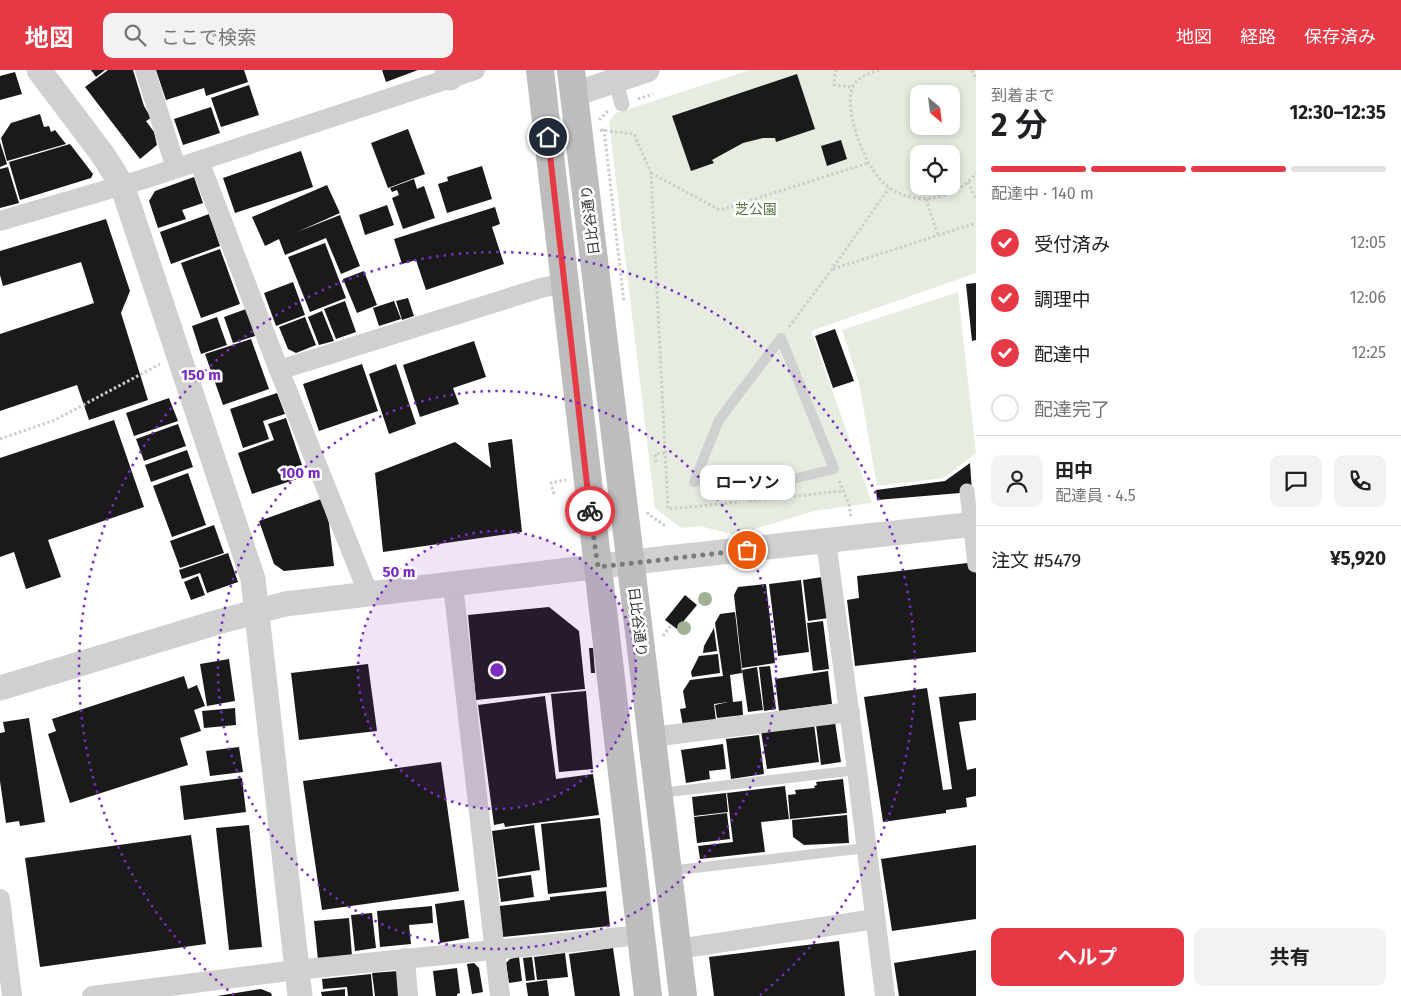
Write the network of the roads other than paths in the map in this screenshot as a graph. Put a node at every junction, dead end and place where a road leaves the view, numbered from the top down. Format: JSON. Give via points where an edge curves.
{"nodes":[{"id":1,"x":39,"y":70,"type":"edge"},
{"id":2,"x":145,"y":70,"type":"edge"},
{"id":3,"x":475,"y":70,"type":"edge"},
{"id":4,"x":612,"y":70,"type":"edge"},
{"id":5,"x":647,"y":70,"type":"edge"},
{"id":6,"x":539,"y":71,"type":"edge"},
{"id":7,"x":448,"y":74,"type":"edge"},
{"id":8,"x":573,"y":82,"type":"edge"},
{"id":9,"x":617,"y":106,"type":"road end"},
{"id":10,"x":546,"y":118,"type":"junction"},
{"id":11,"x":199,"y":161,"type":"junction"},
{"id":12,"x":176,"y":168,"type":"junction"},
{"id":13,"x":122,"y":185,"type":"junction"},
{"id":14,"x":0,"y":221,"type":"edge"},
{"id":15,"x":564,"y":283,"type":"junction"},
{"id":16,"x":279,"y":370,"type":"junction"},
{"id":17,"x":834,"y":469,"type":"joint"},
{"id":18,"x":967,"y":491,"type":"dead end"},
{"id":19,"x":976,"y":524,"type":"edge"},
{"id":20,"x":826,"y":541,"type":"junction"},
{"id":21,"x":630,"y":563,"type":"junction"},
{"id":22,"x":975,"y":564,"type":"edge"},
{"id":23,"x":598,"y":567,"type":"junction"},
{"id":24,"x":453,"y":585,"type":"junction"},
{"id":25,"x":369,"y":595,"type":"junction"},
{"id":26,"x":255,"y":612,"type":"junction"},
{"id":27,"x":0,"y":688,"type":"edge"},
{"id":28,"x":850,"y":712,"type":"junction"},
{"id":29,"x":652,"y":737,"type":"junction"},
{"id":30,"x":858,"y":770,"type":"junction"},
{"id":31,"x":659,"y":793,"type":"junction"},
{"id":32,"x":866,"y":848,"type":"junction"},
{"id":33,"x":669,"y":871,"type":"junction"},
{"id":34,"x":0,"y":899,"type":"edge"},
{"id":35,"x":875,"y":919,"type":"junction"},
{"id":36,"x":641,"y":935,"type":"junction"},
{"id":37,"x":678,"y":949,"type":"junction"},
{"id":38,"x":495,"y":951,"type":"junction"},
{"id":39,"x":405,"y":958,"type":"junction"},
{"id":40,"x":296,"y":970,"type":"junction"},
{"id":41,"x":138,"y":993,"type":"edge"},
{"id":42,"x":12,"y":996,"type":"edge"},
{"id":43,"x":92,"y":996,"type":"edge"},
{"id":44,"x":300,"y":996,"type":"edge"},
{"id":45,"x":408,"y":996,"type":"edge"},
{"id":46,"x":500,"y":996,"type":"edge"},
{"id":47,"x":648,"y":996,"type":"edge"},
{"id":48,"x":683,"y":996,"type":"edge"},
{"id":49,"x":884,"y":996,"type":"edge"}],
"edges":[{"from":1,"to":13,"type":"street"},
{"from":2,"to":12,"type":"street"},
{"from":3,"to":7,"type":"street"},
{"from":4,"to":9,"type":"street","bridge":true},
{"from":5,"to":8,"type":"street"},
{"from":6,"to":8,"type":"main road"},
{"from":6,"to":10,"type":"main road"},
{"from":7,"to":11,"type":"street"},
{"from":8,"to":10,"type":"main road"},
{"from":8,"to":21,"type":"main road","name":"日比谷通り"},
{"from":10,"to":15,"type":"main road"},
{"from":11,"to":12,"type":"street"},
{"from":11,"to":16,"type":"street"},
{"from":12,"to":13,"type":"street"},
{"from":13,"to":14,"type":"street"},
{"from":13,"to":26,"type":"street","via":[[252,579]]},
{"from":15,"to":16,"type":"street"},
{"from":15,"to":23,"type":"main road"},
{"from":16,"to":25,"type":"street"},
{"from":17,"to":17,"type":"lane","via":[[751,485],[738,486],[710,477],[694,482],[719,420],[781,338]]},
{"from":18,"to":22,"type":"street","bridge":true},
{"from":19,"to":20,"type":"street"},
{"from":20,"to":21,"type":"street"},
{"from":20,"to":28,"type":"street"},
{"from":21,"to":23,"type":"street"},
{"from":21,"to":29,"type":"main road","name":"日比谷通り"},
{"from":23,"to":24,"type":"street"},
{"from":23,"to":36,"type":"main road"},
{"from":24,"to":25,"type":"street"},
{"from":24,"to":38,"type":"street"},
{"from":25,"to":26,"type":"street","via":[[285,604]]},
{"from":26,"to":27,"type":"street"},
{"from":26,"to":40,"type":"street"},
{"from":28,"to":29,"type":"street"},
{"from":28,"to":30,"type":"street"},
{"from":29,"to":31,"type":"main road","name":"日比谷通り"},
{"from":30,"to":31,"type":"lane"},
{"from":30,"to":32,"type":"street"},
{"from":31,"to":33,"type":"main road","name":"日比谷通り"},
{"from":32,"to":33,"type":"lane"},
{"from":32,"to":35,"type":"street"},
{"from":33,"to":37,"type":"main road","name":"日比谷通り"},
{"from":34,"to":42,"type":"street"},
{"from":35,"to":37,"type":"street"},
{"from":35,"to":49,"type":"street"},
{"from":36,"to":38,"type":"street"},
{"from":36,"to":47,"type":"main road"},
{"from":37,"to":48,"type":"main road","name":"日比谷通り"},
{"from":38,"to":39,"type":"street"},
{"from":38,"to":46,"type":"street"},
{"from":39,"to":40,"type":"street"},
{"from":39,"to":45,"type":"street"},
{"from":40,"to":41,"type":"street"},
{"from":40,"to":44,"type":"street"},
{"from":41,"to":43,"type":"street"}]}
